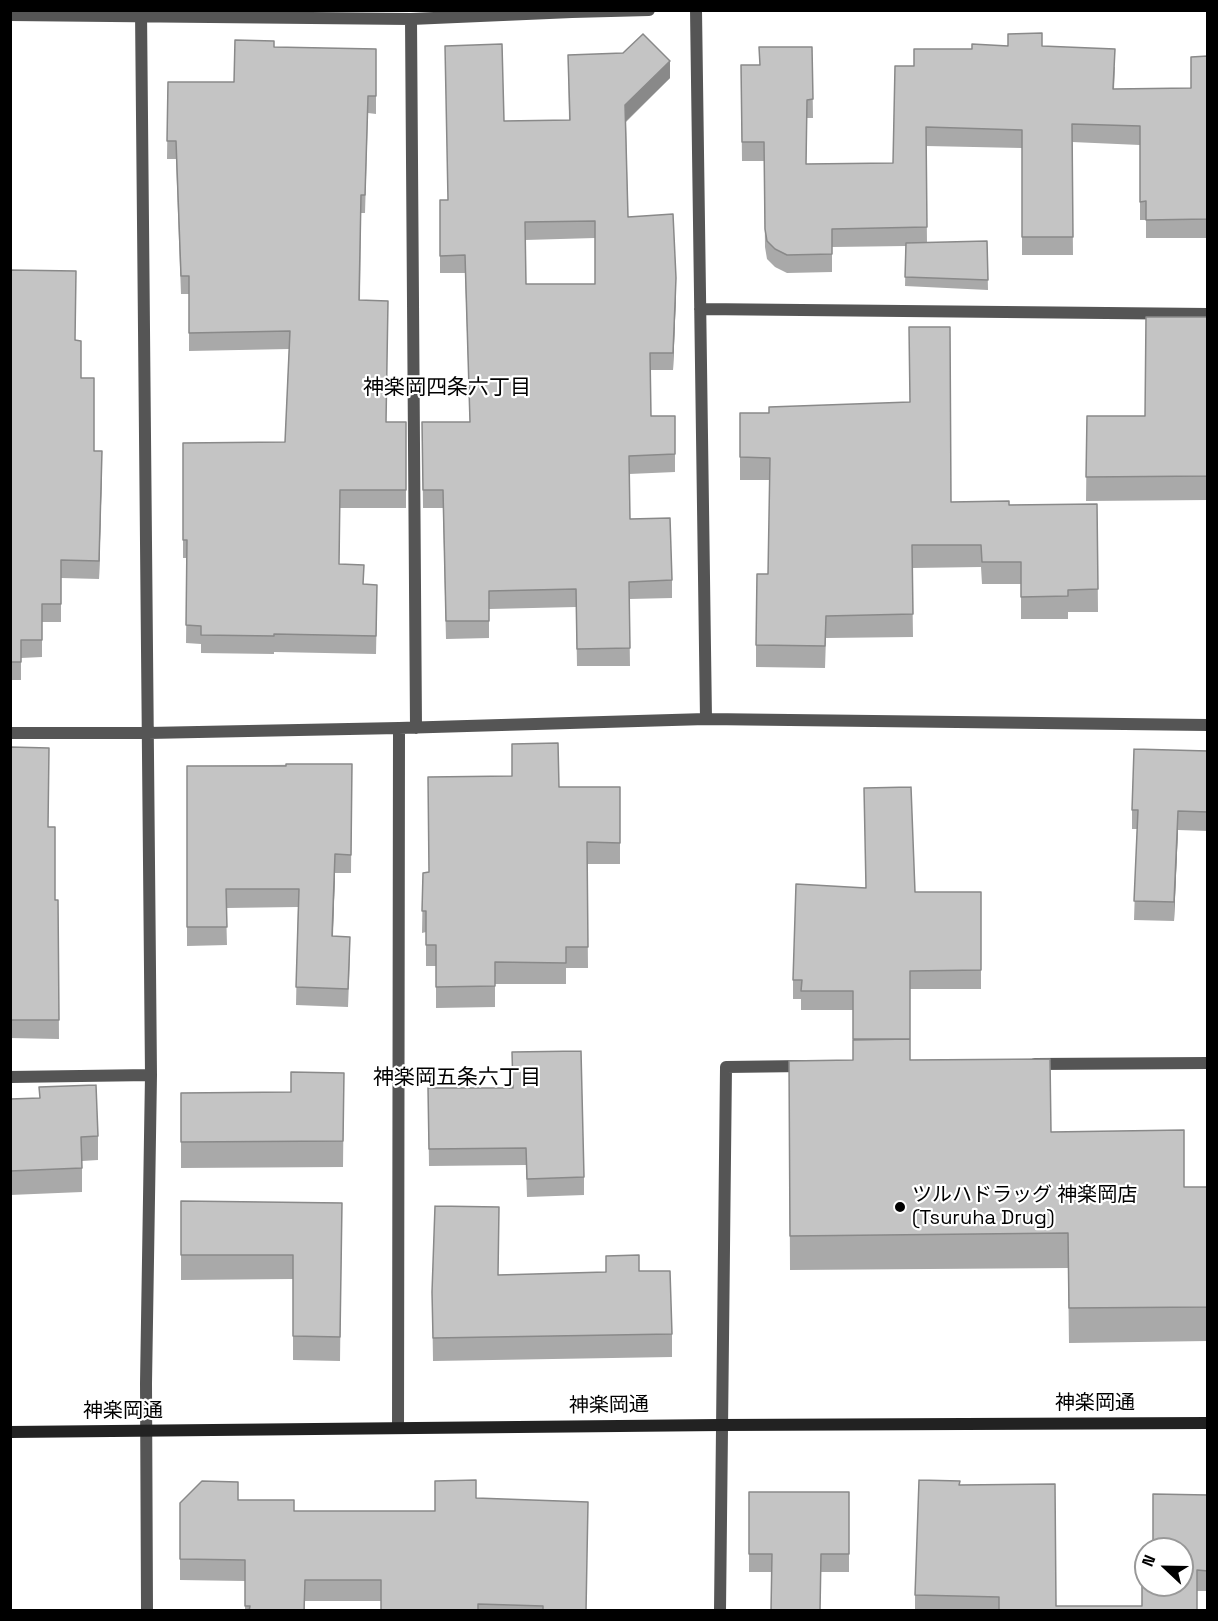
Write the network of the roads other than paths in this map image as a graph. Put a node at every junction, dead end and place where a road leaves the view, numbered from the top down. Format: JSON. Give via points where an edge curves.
{"nodes":[{"id":1,"x":649,"y":10,"type":"edge"},
{"id":2,"x":696,"y":10,"type":"edge"},
{"id":3,"x":572,"y":11,"type":"edge"},
{"id":4,"x":141,"y":13,"type":"edge"},
{"id":5,"x":10,"y":15,"type":"edge"},
{"id":6,"x":411,"y":19,"type":"junction"},
{"id":7,"x":700,"y":309,"type":"junction"},
{"id":8,"x":1208,"y":314,"type":"edge"},
{"id":9,"x":706,"y":719,"type":"junction"},
{"id":10,"x":1208,"y":725,"type":"edge"},
{"id":11,"x":399,"y":728,"type":"junction"},
{"id":12,"x":416,"y":728,"type":"junction"},
{"id":13,"x":10,"y":733,"type":"edge"},
{"id":14,"x":148,"y":733,"type":"junction"},
{"id":15,"x":1208,"y":1063,"type":"edge"},
{"id":16,"x":1020,"y":1064,"type":"edge"},
{"id":17,"x":820,"y":1066,"type":"edge"},
{"id":18,"x":151,"y":1076,"type":"junction"},
{"id":19,"x":10,"y":1077,"type":"edge"},
{"id":20,"x":1208,"y":1423,"type":"edge"},
{"id":21,"x":721,"y":1425,"type":"junction"},
{"id":22,"x":398,"y":1428,"type":"junction"},
{"id":23,"x":146,"y":1431,"type":"junction"},
{"id":24,"x":10,"y":1432,"type":"edge"},
{"id":25,"x":147,"y":1611,"type":"edge"},
{"id":26,"x":720,"y":1611,"type":"edge"}],
"edges":[{"from":1,"to":3,"type":"street"},
{"from":2,"to":7,"type":"street"},
{"from":3,"to":6,"type":"street"},
{"from":4,"to":5,"type":"street"},
{"from":4,"to":6,"type":"street"},
{"from":4,"to":14,"type":"street"},
{"from":6,"to":12,"type":"street"},
{"from":7,"to":8,"type":"street"},
{"from":7,"to":9,"type":"street"},
{"from":9,"to":10,"type":"street"},
{"from":9,"to":12,"type":"street"},
{"from":11,"to":12,"type":"street"},
{"from":11,"to":14,"type":"street"},
{"from":11,"to":22,"type":"street"},
{"from":13,"to":14,"type":"street"},
{"from":14,"to":18,"type":"street"},
{"from":15,"to":16,"type":"street"},
{"from":17,"to":21,"type":"street","via":[[726,1067]]},
{"from":18,"to":19,"type":"street"},
{"from":18,"to":23,"type":"street"},
{"from":20,"to":21,"type":"street","name":"神楽岡通"},
{"from":21,"to":22,"type":"street","name":"神楽岡通"},
{"from":21,"to":26,"type":"street"},
{"from":22,"to":23,"type":"street","name":"神楽岡通"},
{"from":23,"to":24,"type":"street","name":"神楽岡通"},
{"from":23,"to":25,"type":"street"}]}
